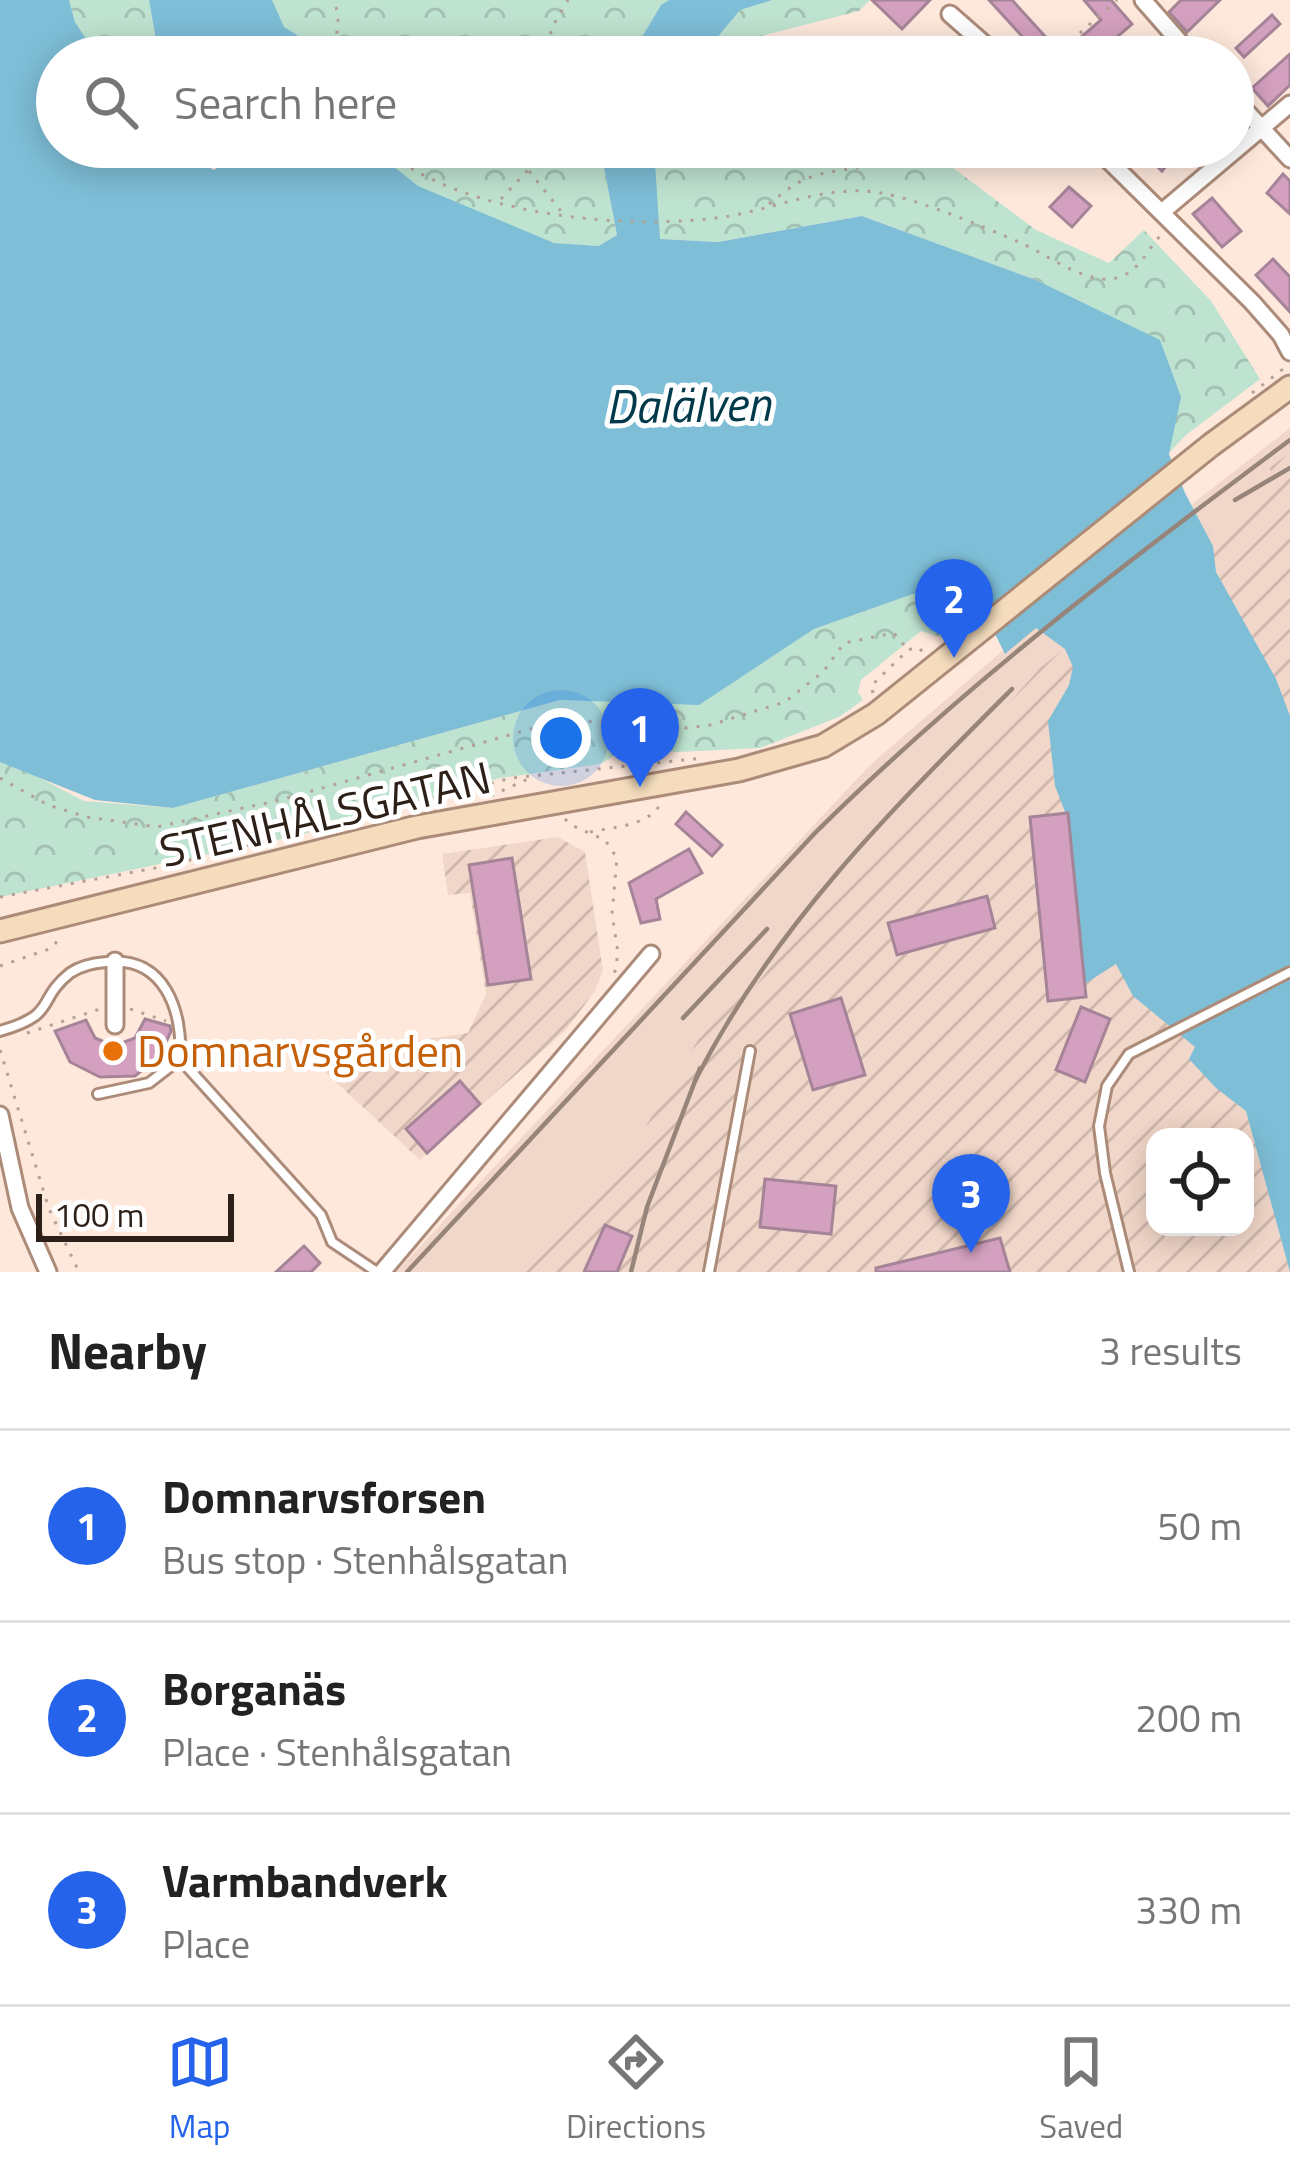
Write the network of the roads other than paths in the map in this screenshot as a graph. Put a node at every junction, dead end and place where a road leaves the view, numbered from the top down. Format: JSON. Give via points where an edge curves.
{"nodes":[{"id":1,"x":1143,"y":0,"type":"edge"},
{"id":2,"x":950,"y":14,"type":"dead end"},
{"id":3,"x":976,"y":36,"type":"edge"},
{"id":4,"x":1175,"y":36,"type":"edge"},
{"id":5,"x":1290,"y":104,"type":"edge"},
{"id":6,"x":1254,"y":118,"type":"edge"},
{"id":7,"x":1263,"y":127,"type":"junction"},
{"id":8,"x":1254,"y":136,"type":"edge"},
{"id":9,"x":1290,"y":159,"type":"edge"},
{"id":10,"x":1117,"y":168,"type":"edge"},
{"id":11,"x":1220,"y":168,"type":"edge"},
{"id":12,"x":1168,"y":218,"type":"junction"},
{"id":13,"x":1290,"y":352,"type":"edge"},
{"id":14,"x":1290,"y":386,"type":"edge"},
{"id":15,"x":0,"y":932,"type":"edge"},
{"id":16,"x":651,"y":954,"type":"dead end"},
{"id":17,"x":115,"y":961,"type":"junction"},
{"id":18,"x":1290,"y":972,"type":"edge"},
{"id":19,"x":115,"y":1025,"type":"dead end"},
{"id":20,"x":0,"y":1030,"type":"edge"},
{"id":21,"x":750,"y":1051,"type":"dead end"},
{"id":22,"x":180,"y":1059,"type":"junction"},
{"id":23,"x":98,"y":1094,"type":"dead end"},
{"id":24,"x":0,"y":1115,"type":"edge"},
{"id":25,"x":48,"y":1272,"type":"edge"},
{"id":26,"x":380,"y":1272,"type":"edge"},
{"id":27,"x":709,"y":1272,"type":"edge"},
{"id":28,"x":1129,"y":1272,"type":"edge"}],
"edges":[{"from":1,"to":4,"type":"street"},
{"from":2,"to":3,"type":"street"},
{"from":5,"to":7,"type":"street"},
{"from":6,"to":7,"type":"street"},
{"from":7,"to":8,"type":"street"},
{"from":7,"to":9,"type":"street"},
{"from":10,"to":12,"type":"street"},
{"from":11,"to":12,"type":"street"},
{"from":12,"to":13,"type":"street"},
{"from":14,"to":15,"type":"street","name":"STENHÅLSGATAN","via":[[876,714],[823,746],[739,770],[417,827]]},
{"from":16,"to":26,"type":"street"},
{"from":17,"to":19,"type":"street"},
{"from":17,"to":20,"type":"lane","via":[[73,970],[35,1019]]},
{"from":17,"to":22,"type":"lane","via":[[152,972],[176,1005]]},
{"from":18,"to":28,"type":"lane","via":[[1129,1054],[1107,1086],[1099,1126]]},
{"from":21,"to":27,"type":"lane"},
{"from":22,"to":23,"type":"lane","via":[[149,1083]]},
{"from":22,"to":26,"type":"lane","via":[[321,1215],[332,1242]]},
{"from":24,"to":25,"type":"street","via":[[20,1208]]}]}
